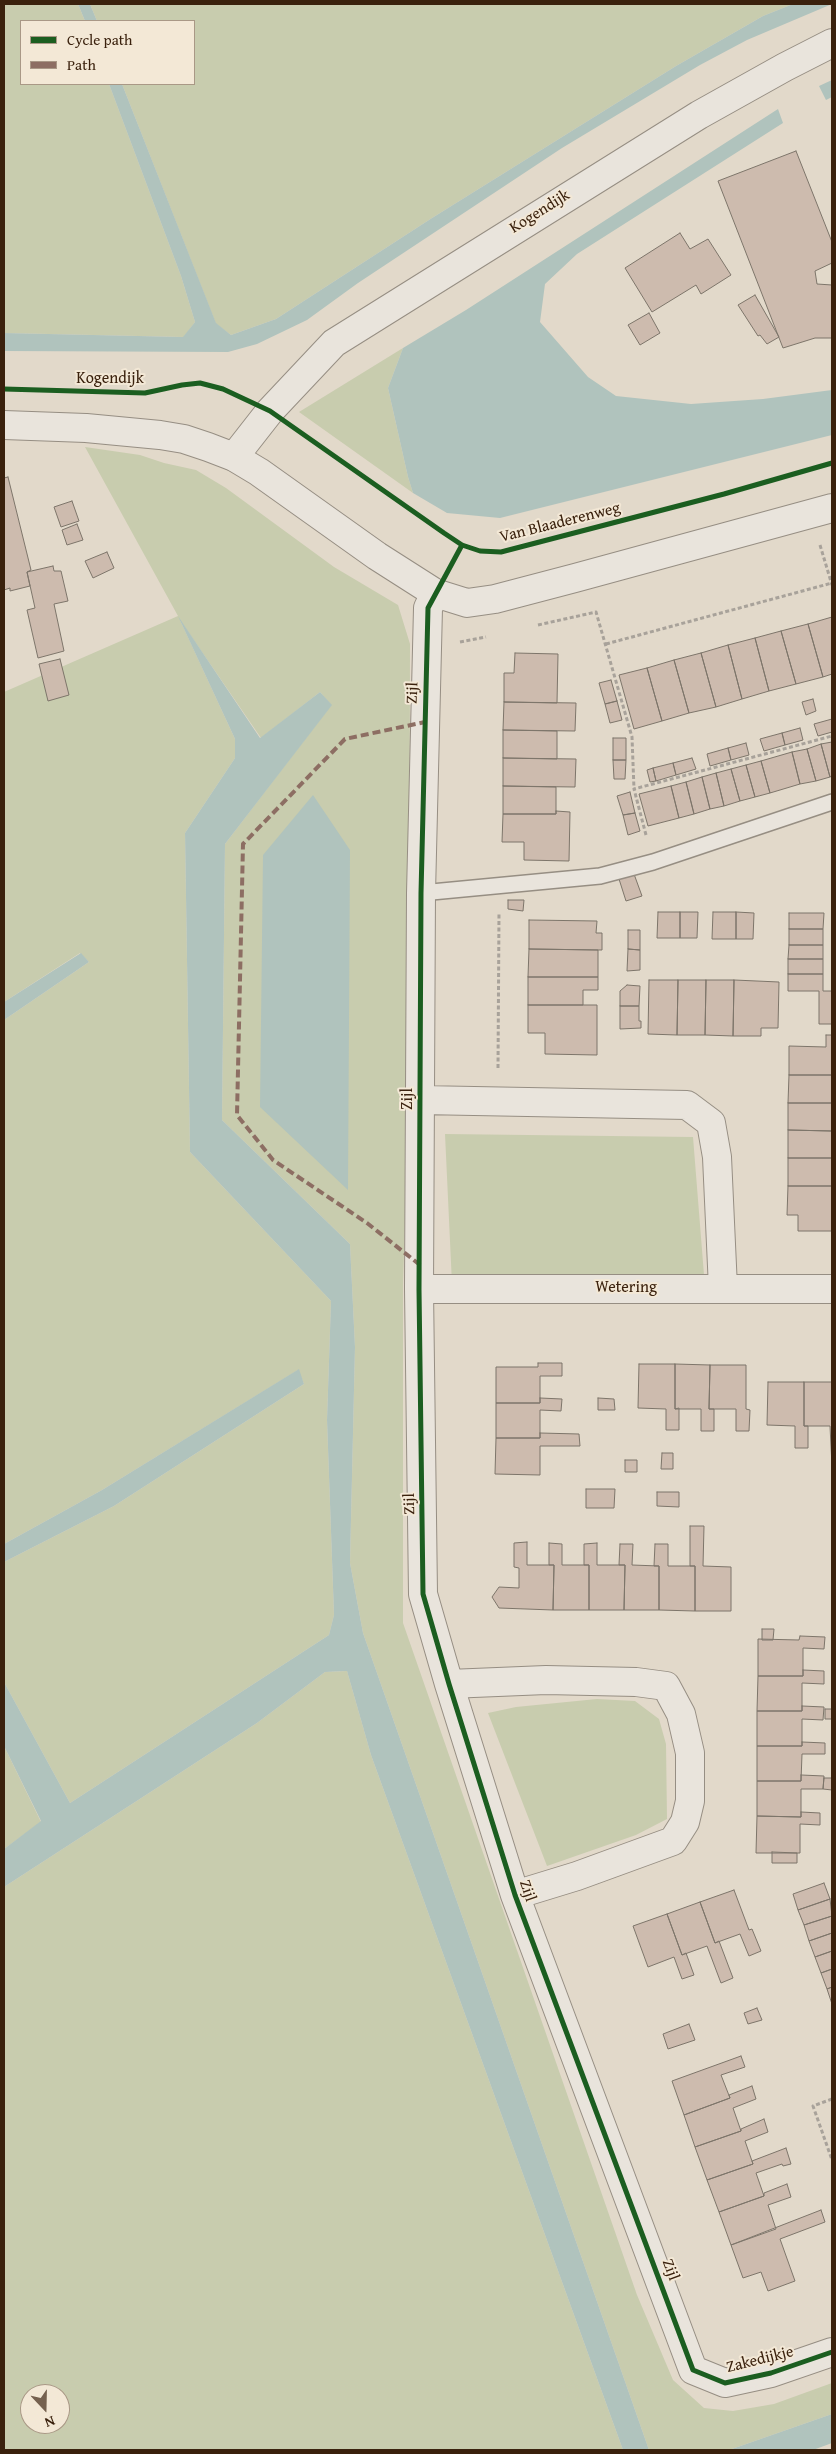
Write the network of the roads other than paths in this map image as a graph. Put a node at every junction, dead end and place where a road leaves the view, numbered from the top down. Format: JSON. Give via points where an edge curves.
{"nodes":[{"id":1,"x":832,"y":44,"type":"edge"},
{"id":2,"x":4,"y":425,"type":"edge"},
{"id":3,"x":234,"y":457,"type":"junction"},
{"id":4,"x":822,"y":511,"type":"edge"},
{"id":5,"x":435,"y":593,"type":"junction"},
{"id":6,"x":832,"y":802,"type":"edge"},
{"id":7,"x":421,"y":894,"type":"junction"},
{"id":8,"x":421,"y":1100,"type":"junction"},
{"id":9,"x":419,"y":1288,"type":"junction"},
{"id":10,"x":723,"y":1288,"type":"junction"},
{"id":11,"x":832,"y":1289,"type":"edge"},
{"id":12,"x":449,"y":1684,"type":"junction"},
{"id":13,"x":515,"y":1895,"type":"junction"},
{"id":14,"x":832,"y":2352,"type":"edge"},
{"id":15,"x":693,"y":2370,"type":"joint"}],
"edges":[{"from":1,"to":3,"type":"street","name":"Kogendijk","via":[[699,115],[334,343],[270,411]]},
{"from":2,"to":3,"type":"street","via":[[160,435],[184,439]]},
{"from":3,"to":5,"type":"street"},
{"from":4,"to":5,"type":"street","via":[[496,599],[466,602]]},
{"from":5,"to":7,"type":"street","name":"Zijl","via":[[428,608]]},
{"from":6,"to":7,"type":"lane","via":[[653,862],[600,876]]},
{"from":7,"to":8,"type":"street","name":"Zijl"},
{"from":8,"to":9,"type":"street","name":"Zijl"},
{"from":8,"to":10,"type":"street","name":"Zijl","via":[[687,1105],[711,1123],[717,1157]]},
{"from":9,"to":10,"type":"street","name":"Wetering"},
{"from":9,"to":12,"type":"street","name":"Zijl","via":[[423,1594]]},
{"from":10,"to":11,"type":"street","name":"Wetering"},
{"from":12,"to":13,"type":"street","name":"Zijl"},
{"from":12,"to":13,"type":"street","name":"Zijl","via":[[546,1680],[659,1685],[666,1686],[681,1714],[690,1753],[690,1800],[685,1822],[673,1841]]},
{"from":13,"to":15,"type":"street","name":"Zijl"},
{"from":14,"to":15,"type":"street","name":"Zakedijkje","via":[[771,2373],[725,2383]]}]}
